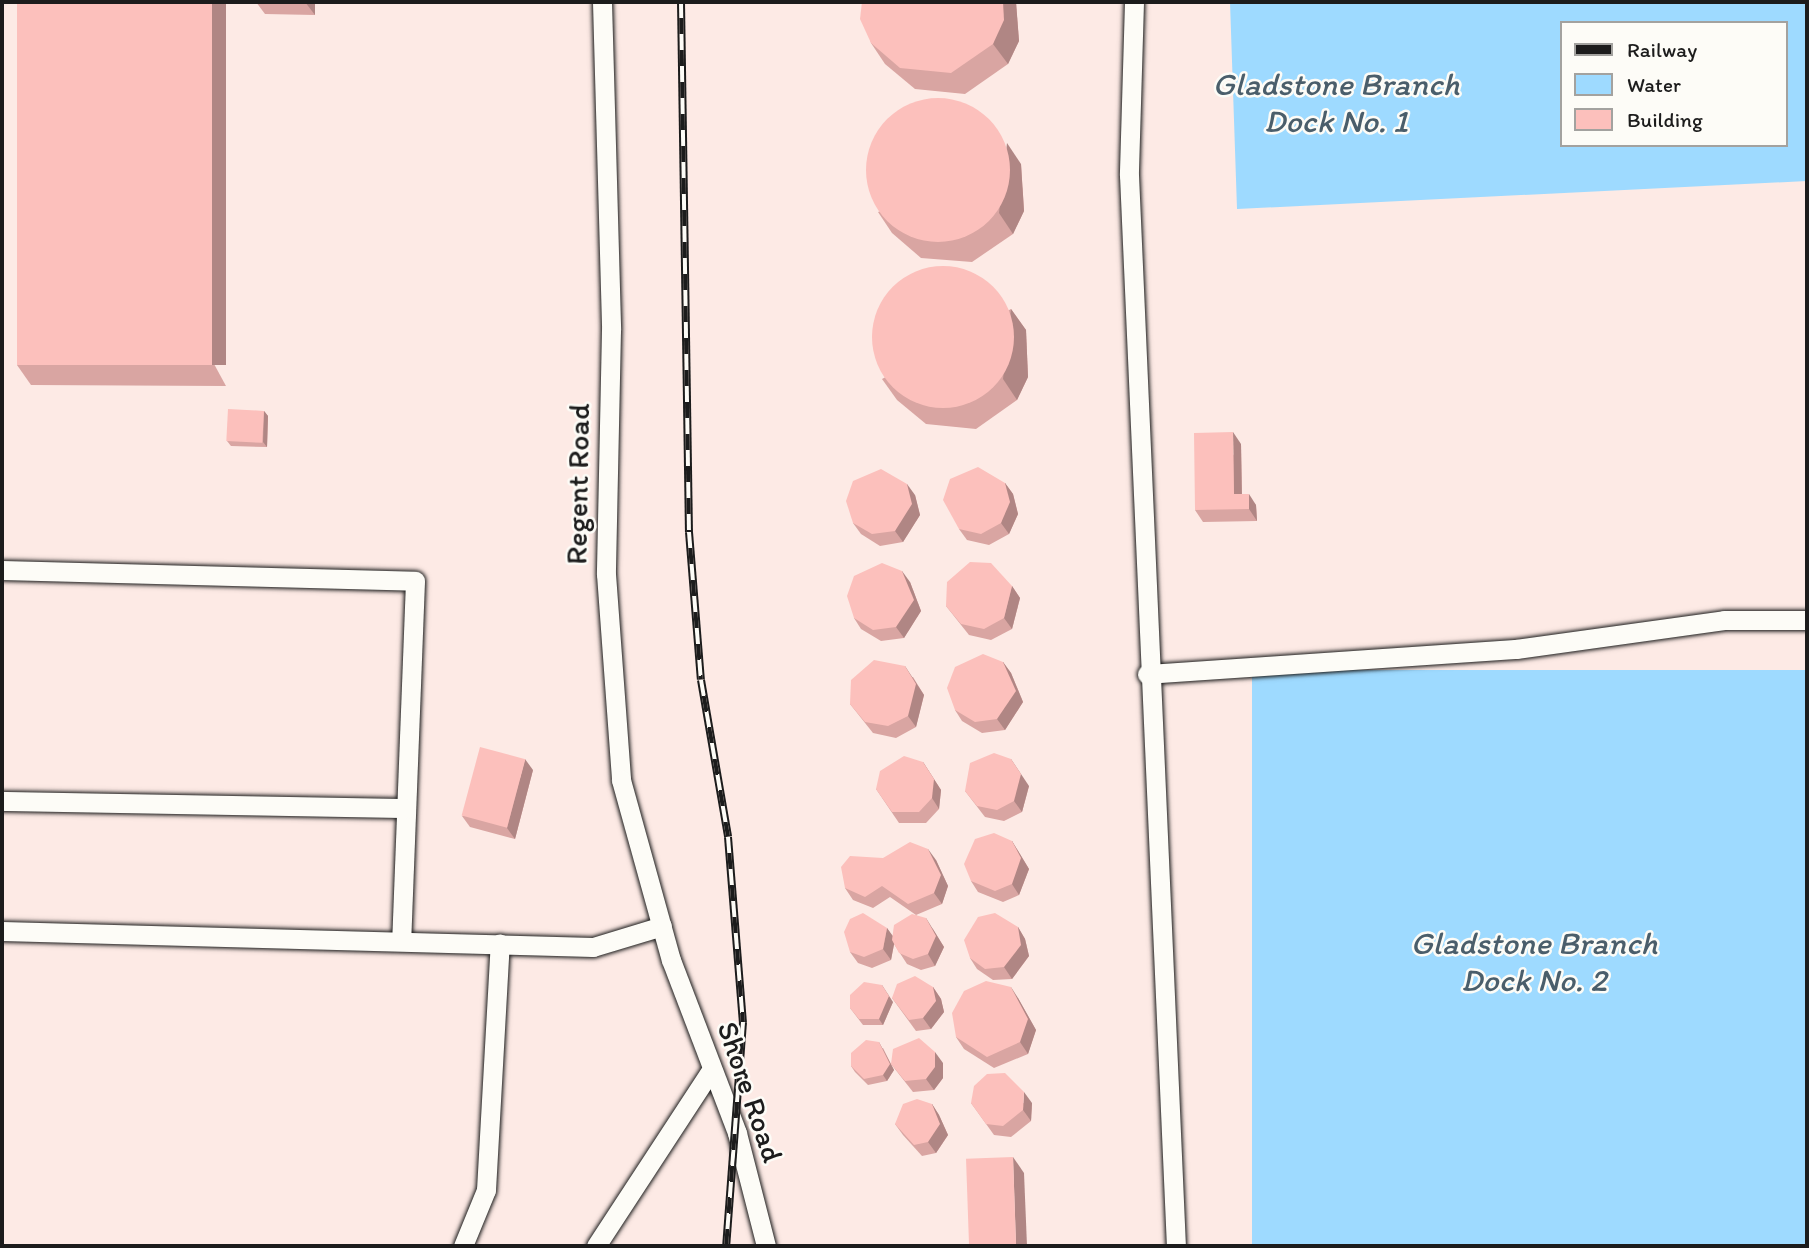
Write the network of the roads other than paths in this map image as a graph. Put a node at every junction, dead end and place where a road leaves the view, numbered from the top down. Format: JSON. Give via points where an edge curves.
{"nodes":[{"id":1,"x":603,"y":2,"type":"edge"},
{"id":2,"x":1134,"y":2,"type":"edge"},
{"id":3,"x":2,"y":570,"type":"edge"},
{"id":4,"x":1807,"y":620,"type":"edge"},
{"id":5,"x":1147,"y":674,"type":"junction"},
{"id":6,"x":2,"y":801,"type":"edge"},
{"id":7,"x":406,"y":808,"type":"junction"},
{"id":8,"x":662,"y":926,"type":"junction"},
{"id":9,"x":2,"y":931,"type":"edge"},
{"id":10,"x":401,"y":940,"type":"junction"},
{"id":11,"x":500,"y":943,"type":"junction"},
{"id":12,"x":671,"y":960,"type":"joint"},
{"id":13,"x":711,"y":1070,"type":"junction"},
{"id":14,"x":463,"y":1246,"type":"edge"},
{"id":15,"x":596,"y":1246,"type":"edge"},
{"id":16,"x":765,"y":1246,"type":"edge"},
{"id":17,"x":1177,"y":1246,"type":"edge"}],
"edges":[{"from":1,"to":8,"type":"lane","name":"Regent Road","via":[[611,330],[610,674],[621,780]]},
{"from":2,"to":5,"type":"lane","via":[[1129,175]]},
{"from":3,"to":7,"type":"lane","via":[[415,580]]},
{"from":4,"to":5,"type":"lane","via":[[1724,620],[1516,649]]},
{"from":5,"to":17,"type":"lane"},
{"from":6,"to":7,"type":"lane"},
{"from":7,"to":10,"type":"lane"},
{"from":8,"to":11,"type":"lane","via":[[593,947]]},
{"from":8,"to":12,"type":"lane","name":"Regent Road"},
{"from":9,"to":10,"type":"lane"},
{"from":10,"to":11,"type":"lane"},
{"from":11,"to":14,"type":"lane","via":[[486,1190]]},
{"from":12,"to":13,"type":"lane","name":"Shore Road"},
{"from":13,"to":15,"type":"lane"},
{"from":13,"to":16,"type":"lane","name":"Shore Road","via":[[737,1133]]}]}
